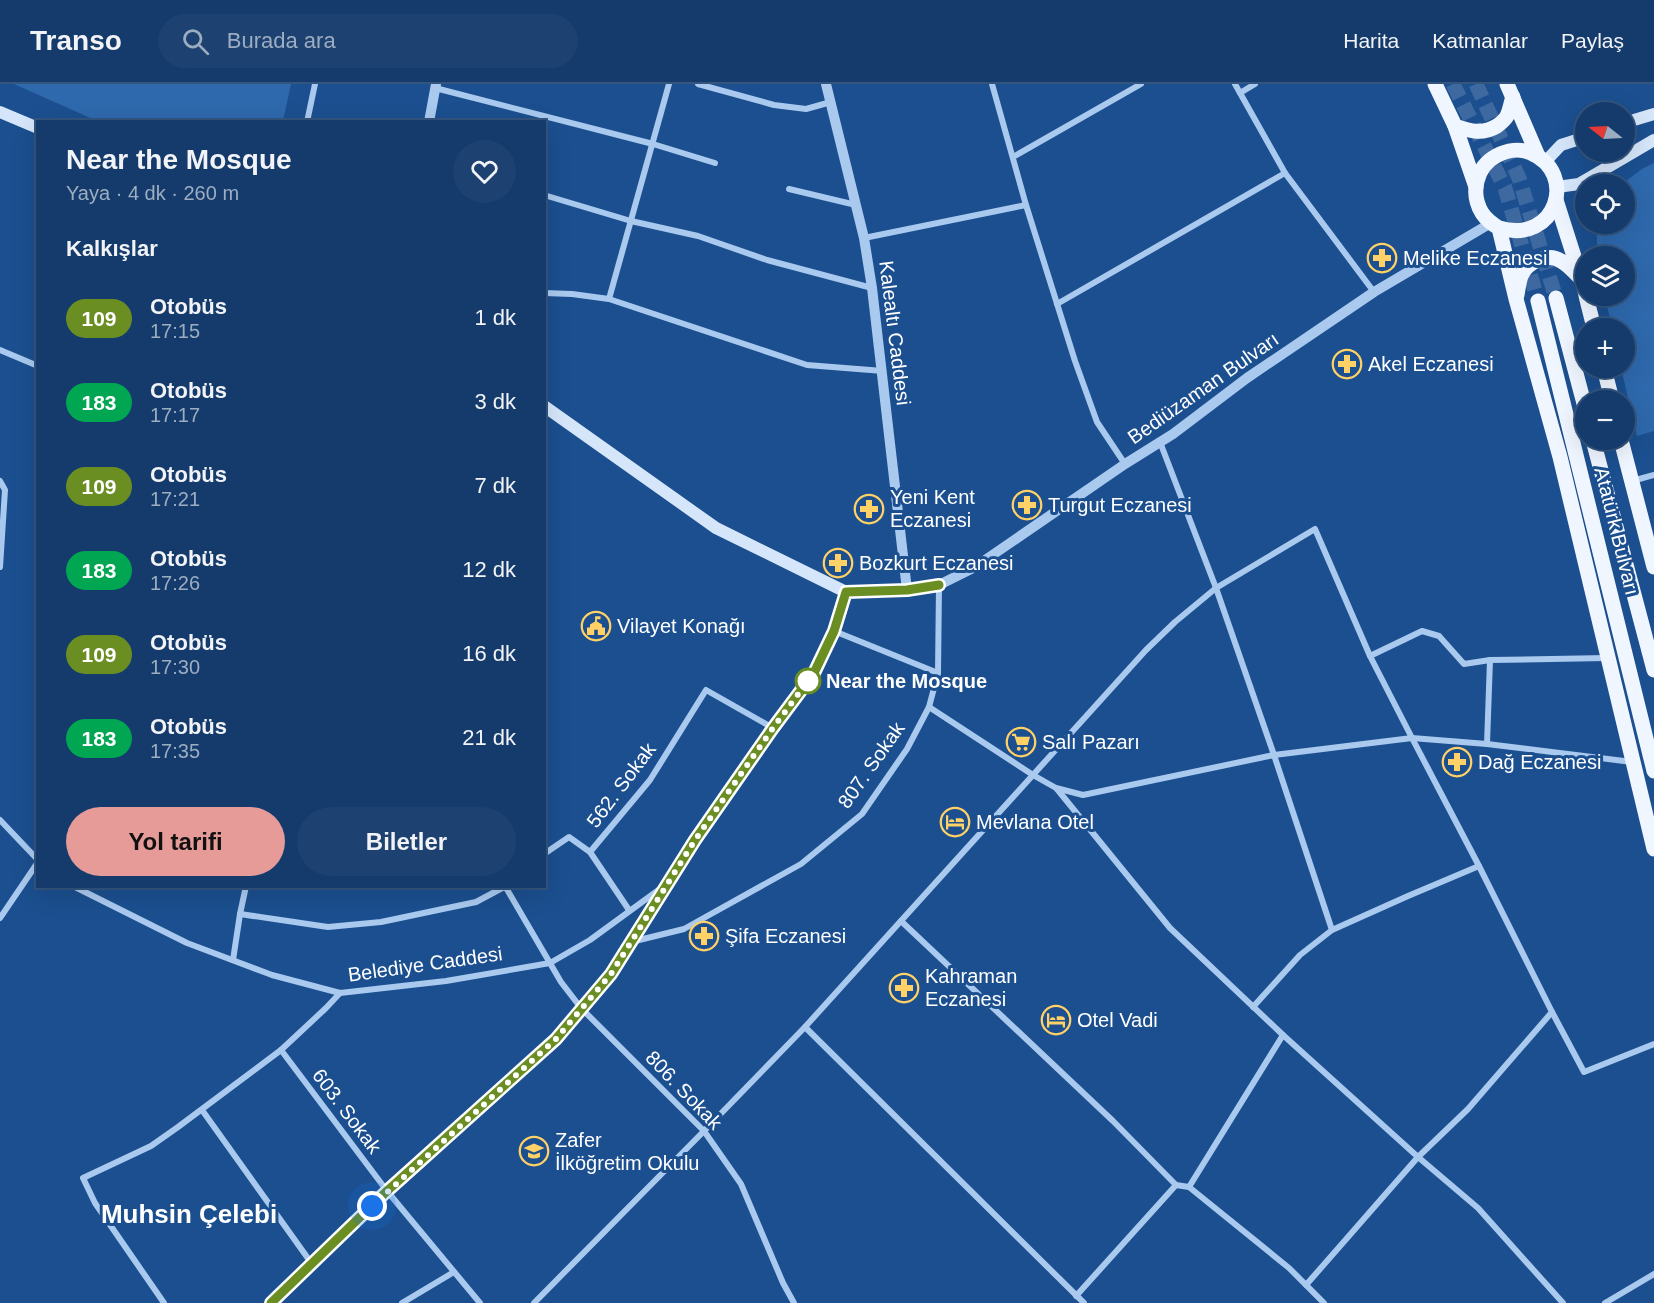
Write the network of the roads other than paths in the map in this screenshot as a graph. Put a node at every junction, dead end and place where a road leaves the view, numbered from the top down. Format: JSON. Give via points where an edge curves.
{"nodes":[{"id":1,"x":315,"y":84,"type":"edge"},
{"id":2,"x":669,"y":84,"type":"edge"},
{"id":3,"x":698,"y":84,"type":"edge"},
{"id":4,"x":826,"y":84,"type":"edge"},
{"id":5,"x":992,"y":84,"type":"edge"},
{"id":6,"x":1141,"y":84,"type":"edge"},
{"id":7,"x":1235,"y":84,"type":"edge"},
{"id":8,"x":1255,"y":84,"type":"edge"},
{"id":9,"x":1435,"y":84,"type":"edge"},
{"id":10,"x":436,"y":86,"type":"edge"},
{"id":11,"x":1510,"y":90,"type":"edge"},
{"id":12,"x":1240,"y":93,"type":"junction"},
{"id":13,"x":831,"y":102,"type":"junction"},
{"id":14,"x":1,"y":114,"type":"edge"},
{"id":15,"x":1654,"y":114,"type":"edge"},
{"id":16,"x":307,"y":120,"type":"edge"},
{"id":17,"x":429,"y":120,"type":"edge"},
{"id":18,"x":1635,"y":120,"type":"edge"},
{"id":19,"x":1455,"y":126,"type":"junction"},
{"id":20,"x":36,"y":127,"type":"edge"},
{"id":21,"x":1654,"y":140,"type":"edge"},
{"id":22,"x":1575,"y":141,"type":"edge"},
{"id":23,"x":653,"y":144,"type":"junction"},
{"id":24,"x":1013,"y":157,"type":"junction"},
{"id":25,"x":1542,"y":159,"type":"junction"},
{"id":26,"x":715,"y":163,"type":"dead end"},
{"id":27,"x":1285,"y":173,"type":"junction"},
{"id":28,"x":1476,"y":188,"type":"junction"},
{"id":29,"x":789,"y":189,"type":"dead end"},
{"id":30,"x":1557,"y":193,"type":"junction"},
{"id":31,"x":546,"y":196,"type":"edge"},
{"id":32,"x":856,"y":205,"type":"junction"},
{"id":33,"x":1026,"y":205,"type":"junction"},
{"id":34,"x":631,"y":221,"type":"junction"},
{"id":35,"x":1495,"y":225,"type":"junction"},
{"id":36,"x":864,"y":238,"type":"junction"},
{"id":37,"x":1575,"y":258,"type":"edge"},
{"id":38,"x":1575,"y":278,"type":"edge"},
{"id":39,"x":872,"y":288,"type":"junction"},
{"id":40,"x":1374,"y":292,"type":"junction"},
{"id":41,"x":546,"y":293,"type":"edge"},
{"id":42,"x":1556,"y":298,"type":"tunnel mouth"},
{"id":43,"x":1516,"y":299,"type":"junction"},
{"id":44,"x":609,"y":300,"type":"junction"},
{"id":45,"x":1538,"y":301,"type":"tunnel mouth"},
{"id":46,"x":1057,"y":304,"type":"junction"},
{"id":47,"x":0,"y":350,"type":"edge"},
{"id":48,"x":36,"y":365,"type":"edge"},
{"id":49,"x":883,"y":371,"type":"junction"},
{"id":50,"x":1580,"y":390,"type":"edge"},
{"id":51,"x":546,"y":407,"type":"edge"},
{"id":52,"x":1160,"y":442,"type":"junction"},
{"id":53,"x":1596,"y":450,"type":"edge"},
{"id":54,"x":1624,"y":450,"type":"edge"},
{"id":55,"x":1125,"y":464,"type":"junction"},
{"id":56,"x":1654,"y":475,"type":"edge"},
{"id":57,"x":0,"y":481,"type":"edge"},
{"id":58,"x":1632,"y":481,"type":"junction"},
{"id":59,"x":0,"y":567,"type":"edge"},
{"id":60,"x":1654,"y":567,"type":"edge"},
{"id":61,"x":939,"y":585,"type":"junction"},
{"id":62,"x":1216,"y":588,"type":"junction"},
{"id":63,"x":907,"y":590,"type":"junction"},
{"id":64,"x":846,"y":592,"type":"junction"},
{"id":65,"x":834,"y":631,"type":"junction"},
{"id":66,"x":1370,"y":656,"type":"junction"},
{"id":67,"x":1608,"y":658,"type":"junction"},
{"id":68,"x":1490,"y":660,"type":"junction"},
{"id":69,"x":1654,"y":670,"type":"edge"},
{"id":70,"x":938,"y":673,"type":"junction"},
{"id":71,"x":929,"y":707,"type":"junction"},
{"id":72,"x":773,"y":728,"type":"junction"},
{"id":73,"x":1412,"y":738,"type":"junction"},
{"id":74,"x":1487,"y":744,"type":"junction"},
{"id":75,"x":1274,"y":755,"type":"junction"},
{"id":76,"x":1633,"y":762,"type":"junction"},
{"id":77,"x":1654,"y":771,"type":"edge"},
{"id":78,"x":1033,"y":775,"type":"junction"},
{"id":79,"x":1056,"y":788,"type":"junction"},
{"id":80,"x":0,"y":811,"type":"edge"},
{"id":81,"x":2,"y":822,"type":"edge"},
{"id":82,"x":1654,"y":849,"type":"edge"},
{"id":83,"x":590,"y":852,"type":"junction"},
{"id":84,"x":546,"y":854,"type":"edge"},
{"id":85,"x":36,"y":859,"type":"edge"},
{"id":86,"x":36,"y":864,"type":"edge"},
{"id":87,"x":1479,"y":866,"type":"junction"},
{"id":88,"x":669,"y":882,"type":"junction"},
{"id":89,"x":77,"y":888,"type":"edge"},
{"id":90,"x":246,"y":888,"type":"edge"},
{"id":91,"x":504,"y":888,"type":"edge"},
{"id":92,"x":507,"y":888,"type":"edge"},
{"id":93,"x":629,"y":910,"type":"junction"},
{"id":94,"x":240,"y":914,"type":"junction"},
{"id":95,"x":0,"y":918,"type":"edge"},
{"id":96,"x":901,"y":921,"type":"junction"},
{"id":97,"x":1332,"y":930,"type":"junction"},
{"id":98,"x":631,"y":942,"type":"junction"},
{"id":99,"x":233,"y":960,"type":"junction"},
{"id":100,"x":550,"y":963,"type":"junction"},
{"id":101,"x":340,"y":993,"type":"junction"},
{"id":102,"x":1253,"y":1007,"type":"junction"},
{"id":103,"x":581,"y":1008,"type":"junction"},
{"id":104,"x":1552,"y":1012,"type":"junction"},
{"id":105,"x":805,"y":1027,"type":"junction"},
{"id":106,"x":1283,"y":1035,"type":"junction"},
{"id":107,"x":1654,"y":1044,"type":"edge"},
{"id":108,"x":281,"y":1050,"type":"junction"},
{"id":109,"x":202,"y":1110,"type":"junction"},
{"id":110,"x":704,"y":1131,"type":"junction"},
{"id":111,"x":1418,"y":1157,"type":"junction"},
{"id":112,"x":1176,"y":1185,"type":"junction"},
{"id":113,"x":1189,"y":1187,"type":"junction"},
{"id":114,"x":387,"y":1191,"type":"junction"},
{"id":115,"x":312,"y":1264,"type":"junction"},
{"id":116,"x":454,"y":1272,"type":"junction"},
{"id":117,"x":1654,"y":1274,"type":"edge"},
{"id":118,"x":1306,"y":1285,"type":"junction"},
{"id":119,"x":1076,"y":1299,"type":"edge"},
{"id":120,"x":275,"y":1302,"type":"edge"},
{"id":121,"x":164,"y":1303,"type":"edge"},
{"id":122,"x":402,"y":1303,"type":"edge"},
{"id":123,"x":480,"y":1303,"type":"edge"},
{"id":124,"x":534,"y":1303,"type":"edge"},
{"id":125,"x":794,"y":1303,"type":"edge"},
{"id":126,"x":1084,"y":1303,"type":"edge"},
{"id":127,"x":1324,"y":1303,"type":"edge"},
{"id":128,"x":1563,"y":1303,"type":"edge"},
{"id":129,"x":1605,"y":1303,"type":"edge"}],
"edges":[{"from":1,"to":16,"type":"street"},
{"from":2,"to":23,"type":"street"},
{"from":3,"to":13,"type":"street","via":[[774,105],[806,109]]},
{"from":4,"to":13,"type":"street","name":"Kalealtı Caddesi"},
{"from":5,"to":24,"type":"street"},
{"from":6,"to":24,"type":"street"},
{"from":7,"to":12,"type":"street"},
{"from":8,"to":12,"type":"street"},
{"from":9,"to":19,"type":"main road"},
{"from":10,"to":17,"type":"street"},
{"from":10,"to":23,"type":"street"},
{"from":11,"to":19,"type":"main road","via":[[1507,116],[1492,129],[1472,132]]},
{"from":11,"to":25,"type":"main road"},
{"from":12,"to":27,"type":"street"},
{"from":13,"to":32,"type":"street","name":"Kalealtı Caddesi"},
{"from":14,"to":20,"type":"main road"},
{"from":15,"to":18,"type":"main road"},
{"from":19,"to":28,"type":"main road"},
{"from":21,"to":30,"type":"main road"},
{"from":22,"to":25,"type":"main road"},
{"from":23,"to":26,"type":"street"},
{"from":23,"to":34,"type":"street"},
{"from":24,"to":33,"type":"street"},
{"from":25,"to":28,"type":"main road","via":[[1518,150],[1498,154],[1483,168]]},
{"from":25,"to":30,"type":"main road","via":[[1553,173]]},
{"from":27,"to":40,"type":"street"},
{"from":27,"to":46,"type":"street"},
{"from":28,"to":35,"type":"main road","via":[[1482,213]]},
{"from":29,"to":32,"type":"street"},
{"from":30,"to":35,"type":"main road","via":[[1551,212],[1534,228],[1510,231]]},
{"from":30,"to":37,"type":"main road"},
{"from":31,"to":34,"type":"street"},
{"from":32,"to":36,"type":"street","name":"Kalealtı Caddesi"},
{"from":33,"to":36,"type":"street"},
{"from":33,"to":46,"type":"street"},
{"from":34,"to":39,"type":"street","via":[[698,236],[767,260]]},
{"from":34,"to":44,"type":"street"},
{"from":35,"to":40,"type":"street","name":"Bediüzaman Bulvarı"},
{"from":35,"to":43,"type":"main road"},
{"from":36,"to":39,"type":"street","name":"Kalealtı Caddesi"},
{"from":38,"to":43,"type":"main road","via":[[1561,260],[1541,259],[1525,269]]},
{"from":39,"to":49,"type":"street","name":"Kalealtı Caddesi"},
{"from":40,"to":52,"type":"street","name":"Bediüzaman Bulvarı"},
{"from":41,"to":44,"type":"street"},
{"from":42,"to":50,"type":"main road"},
{"from":43,"to":67,"type":"main road","via":[[1560,457]]},
{"from":44,"to":49,"type":"street","via":[[807,365]]},
{"from":45,"to":77,"type":"main road","name":"Atatürk Bulvarı"},
{"from":46,"to":55,"type":"street","via":[[1097,422]]},
{"from":47,"to":48,"type":"street"},
{"from":49,"to":63,"type":"street","name":"Kalealtı Caddesi"},
{"from":51,"to":64,"type":"main road","via":[[716,528]]},
{"from":52,"to":55,"type":"street","name":"Bediüzaman Bulvarı"},
{"from":52,"to":62,"type":"street"},
{"from":53,"to":69,"type":"main road","name":"Atatürk Bulvarı"},
{"from":54,"to":58,"type":"main road"},
{"from":55,"to":61,"type":"street","name":"Bediüzaman Bulvarı","via":[[975,567]]},
{"from":56,"to":58,"type":"street"},
{"from":57,"to":59,"type":"street","via":[[5,490]]},
{"from":58,"to":60,"type":"main road"},
{"from":61,"to":63,"type":"street","name":"Bediüzaman Bulvarı"},
{"from":61,"to":70,"type":"street","name":"807. Sokak"},
{"from":62,"to":66,"type":"street","via":[[1316,529]]},
{"from":62,"to":75,"type":"street"},
{"from":62,"to":78,"type":"street","via":[[1146,650]]},
{"from":63,"to":64,"type":"street","name":"Bediüzaman Bulvarı"},
{"from":64,"to":65,"type":"street"},
{"from":65,"to":70,"type":"street"},
{"from":65,"to":72,"type":"street","via":[[814,673]]},
{"from":66,"to":68,"type":"street","via":[[1422,631],[1439,636],[1464,663]]},
{"from":66,"to":73,"type":"street"},
{"from":67,"to":68,"type":"street"},
{"from":67,"to":76,"type":"main road"},
{"from":68,"to":74,"type":"street"},
{"from":70,"to":71,"type":"street","name":"807. Sokak"},
{"from":71,"to":78,"type":"street"},
{"from":71,"to":98,"type":"street","name":"807. Sokak","via":[[907,749],[862,814],[801,864],[684,929]]},
{"from":72,"to":83,"type":"street","name":"562. Sokak","via":[[706,690],[650,780]]},
{"from":72,"to":88,"type":"street"},
{"from":73,"to":74,"type":"street"},
{"from":73,"to":75,"type":"street"},
{"from":73,"to":87,"type":"street"},
{"from":74,"to":76,"type":"street"},
{"from":75,"to":79,"type":"street","via":[[1083,795]]},
{"from":75,"to":97,"type":"street"},
{"from":76,"to":82,"type":"main road"},
{"from":78,"to":79,"type":"street"},
{"from":78,"to":96,"type":"street"},
{"from":79,"to":102,"type":"street","via":[[1170,928]]},
{"from":80,"to":81,"type":"street"},
{"from":81,"to":85,"type":"street"},
{"from":83,"to":84,"type":"street","name":"562. Sokak","via":[[568,837]]},
{"from":83,"to":93,"type":"street"},
{"from":86,"to":95,"type":"street"},
{"from":87,"to":97,"type":"street"},
{"from":87,"to":104,"type":"street"},
{"from":88,"to":93,"type":"street"},
{"from":88,"to":98,"type":"street"},
{"from":89,"to":99,"type":"street","name":"Belediye Caddesi","via":[[187,943]]},
{"from":90,"to":94,"type":"street"},
{"from":91,"to":94,"type":"street","via":[[476,902],[381,922],[328,927]]},
{"from":92,"to":100,"type":"street","name":"806. Sokak"},
{"from":93,"to":100,"type":"street","via":[[590,940]]},
{"from":94,"to":99,"type":"street"},
{"from":96,"to":105,"type":"street"},
{"from":96,"to":112,"type":"street"},
{"from":97,"to":102,"type":"street","via":[[1300,955]]},
{"from":98,"to":103,"type":"street","via":[[611,974]]},
{"from":99,"to":101,"type":"street","name":"Belediye Caddesi"},
{"from":100,"to":101,"type":"street","name":"Belediye Caddesi","via":[[446,981]]},
{"from":100,"to":103,"type":"street","name":"806. Sokak"},
{"from":101,"to":108,"type":"street"},
{"from":102,"to":106,"type":"street"},
{"from":103,"to":110,"type":"street","name":"806. Sokak"},
{"from":103,"to":114,"type":"street","via":[[556,1039]]},
{"from":104,"to":107,"type":"street","via":[[1584,1072]]},
{"from":104,"to":111,"type":"street","via":[[1468,1109]]},
{"from":105,"to":110,"type":"street"},
{"from":105,"to":119,"type":"street"},
{"from":106,"to":111,"type":"street"},
{"from":106,"to":113,"type":"street"},
{"from":108,"to":109,"type":"street"},
{"from":108,"to":114,"type":"street","name":"603. Sokak"},
{"from":109,"to":115,"type":"street"},
{"from":109,"to":121,"type":"street","via":[[151,1146],[83,1178],[95,1203]]},
{"from":110,"to":124,"type":"street"},
{"from":110,"to":125,"type":"street","name":"806. Sokak","via":[[741,1184]]},
{"from":111,"to":118,"type":"street"},
{"from":111,"to":128,"type":"street","via":[[1478,1208]]},
{"from":112,"to":113,"type":"street"},
{"from":112,"to":119,"type":"street"},
{"from":113,"to":118,"type":"street"},
{"from":114,"to":115,"type":"street"},
{"from":114,"to":116,"type":"street","name":"603. Sokak"},
{"from":115,"to":120,"type":"street"},
{"from":116,"to":122,"type":"street"},
{"from":116,"to":123,"type":"street","name":"603. Sokak"},
{"from":117,"to":129,"type":"street"},
{"from":118,"to":127,"type":"street"},
{"from":119,"to":126,"type":"street"}]}
